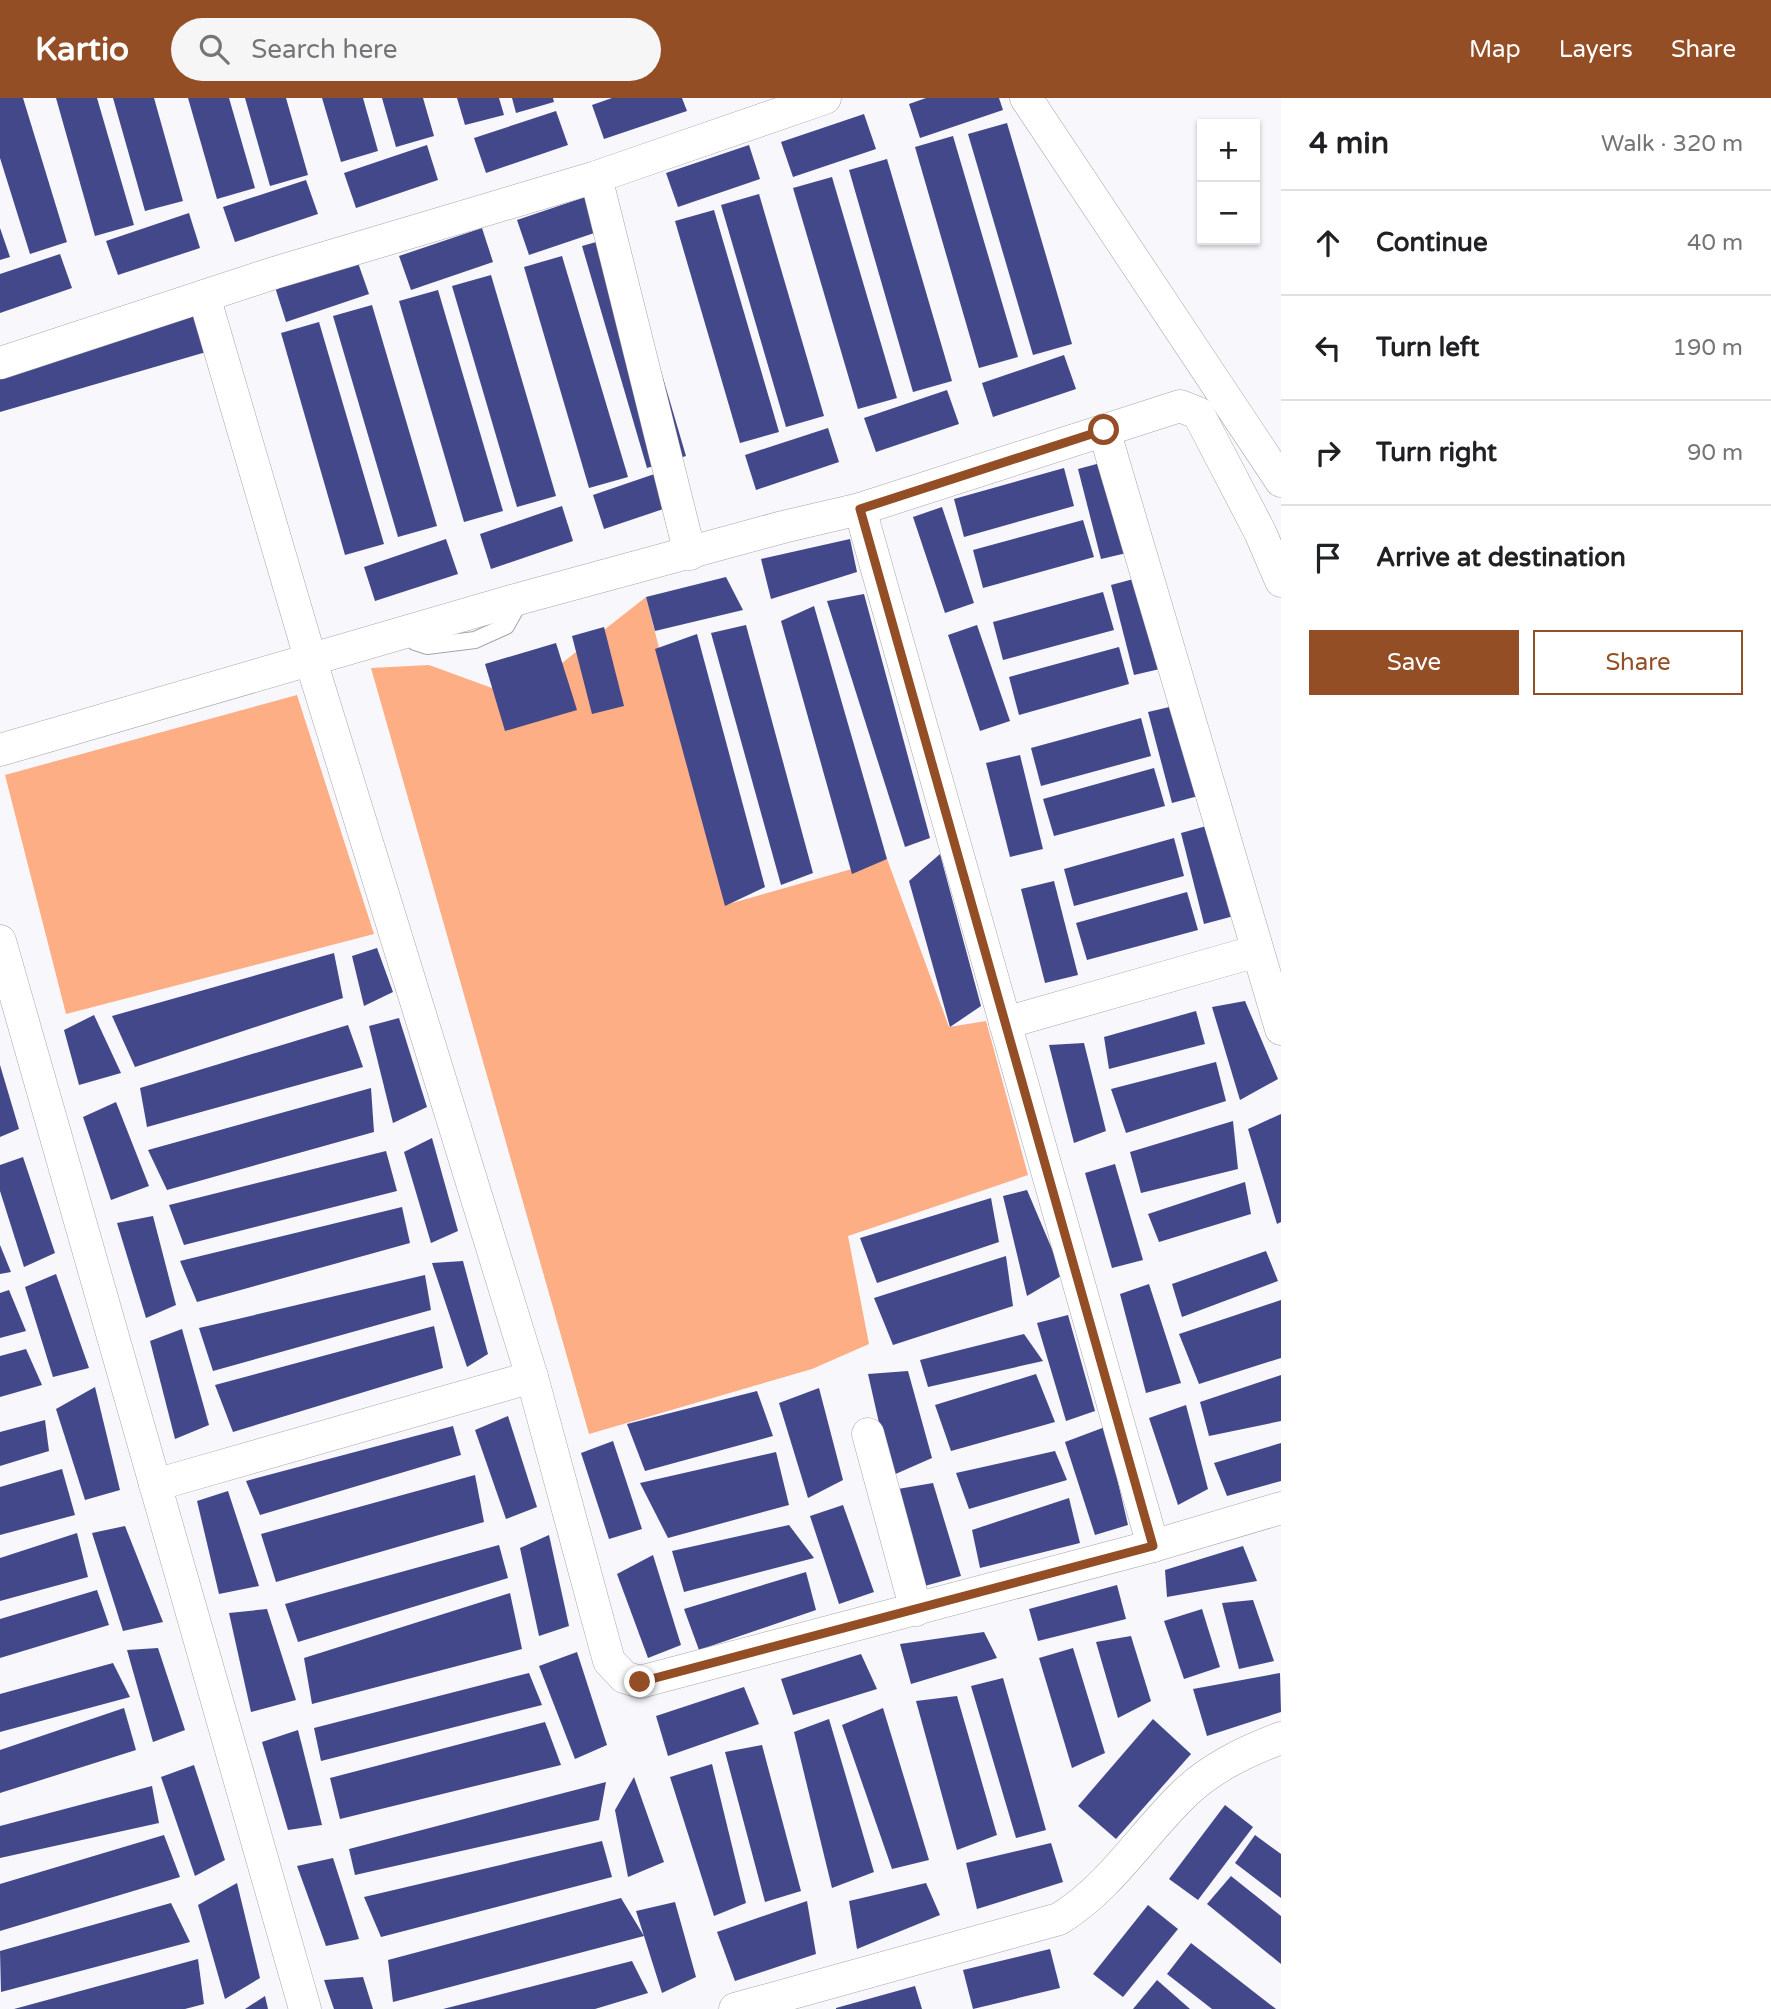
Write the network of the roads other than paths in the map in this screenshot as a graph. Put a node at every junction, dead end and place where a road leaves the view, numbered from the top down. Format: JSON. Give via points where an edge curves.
{"nodes":[{"id":1,"x":825,"y":98,"type":"edge"},
{"id":2,"x":1026,"y":98,"type":"edge"},
{"id":3,"x":596,"y":177,"type":"junction"},
{"id":4,"x":204,"y":296,"type":"junction"},
{"id":5,"x":0,"y":363,"type":"edge"},
{"id":6,"x":1104,"y":430,"type":"junction"},
{"id":7,"x":1281,"y":481,"type":"edge"},
{"id":8,"x":860,"y":509,"type":"junction"},
{"id":9,"x":690,"y":554,"type":"junction"},
{"id":10,"x":1281,"y":581,"type":"edge"},
{"id":11,"x":311,"y":661,"type":"junction"},
{"id":12,"x":0,"y":751,"type":"edge"},
{"id":13,"x":0,"y":941,"type":"edge"},
{"id":14,"x":1257,"y":951,"type":"junction"},
{"id":15,"x":1005,"y":1023,"type":"junction"},
{"id":16,"x":1281,"y":1029,"type":"edge"},
{"id":17,"x":532,"y":1377,"type":"junction"},
{"id":18,"x":868,"y":1434,"type":"dead end"},
{"id":19,"x":155,"y":1485,"type":"junction"},
{"id":20,"x":1281,"y":1508,"type":"edge"},
{"id":21,"x":1153,"y":1546,"type":"junction"},
{"id":22,"x":916,"y":1610,"type":"junction"},
{"id":23,"x":1281,"y":1738,"type":"edge"},
{"id":24,"x":305,"y":2009,"type":"edge"},
{"id":25,"x":735,"y":2009,"type":"edge"}],
"edges":[{"from":1,"to":3,"type":"street"},
{"from":2,"to":7,"type":"street"},
{"from":3,"to":4,"type":"street"},
{"from":3,"to":9,"type":"street"},
{"from":4,"to":5,"type":"street"},
{"from":4,"to":11,"type":"street"},
{"from":6,"to":8,"type":"street"},
{"from":6,"to":10,"type":"street","via":[[1180,406],[1198,413]]},
{"from":6,"to":14,"type":"street"},
{"from":8,"to":9,"type":"street"},
{"from":8,"to":15,"type":"street"},
{"from":9,"to":11,"type":"street"},
{"from":11,"to":12,"type":"street"},
{"from":11,"to":17,"type":"street"},
{"from":13,"to":19,"type":"street"},
{"from":14,"to":15,"type":"street"},
{"from":14,"to":16,"type":"street"},
{"from":15,"to":21,"type":"street"},
{"from":17,"to":19,"type":"street"},
{"from":17,"to":22,"type":"street","via":[[609,1661],[624,1677],[640,1682]]},
{"from":18,"to":22,"type":"street"},
{"from":19,"to":24,"type":"street"},
{"from":20,"to":21,"type":"street"},
{"from":21,"to":22,"type":"street"},
{"from":23,"to":25,"type":"street","via":[[1211,1771],[1181,1797],[1100,1889],[1059,1919]]}]}
